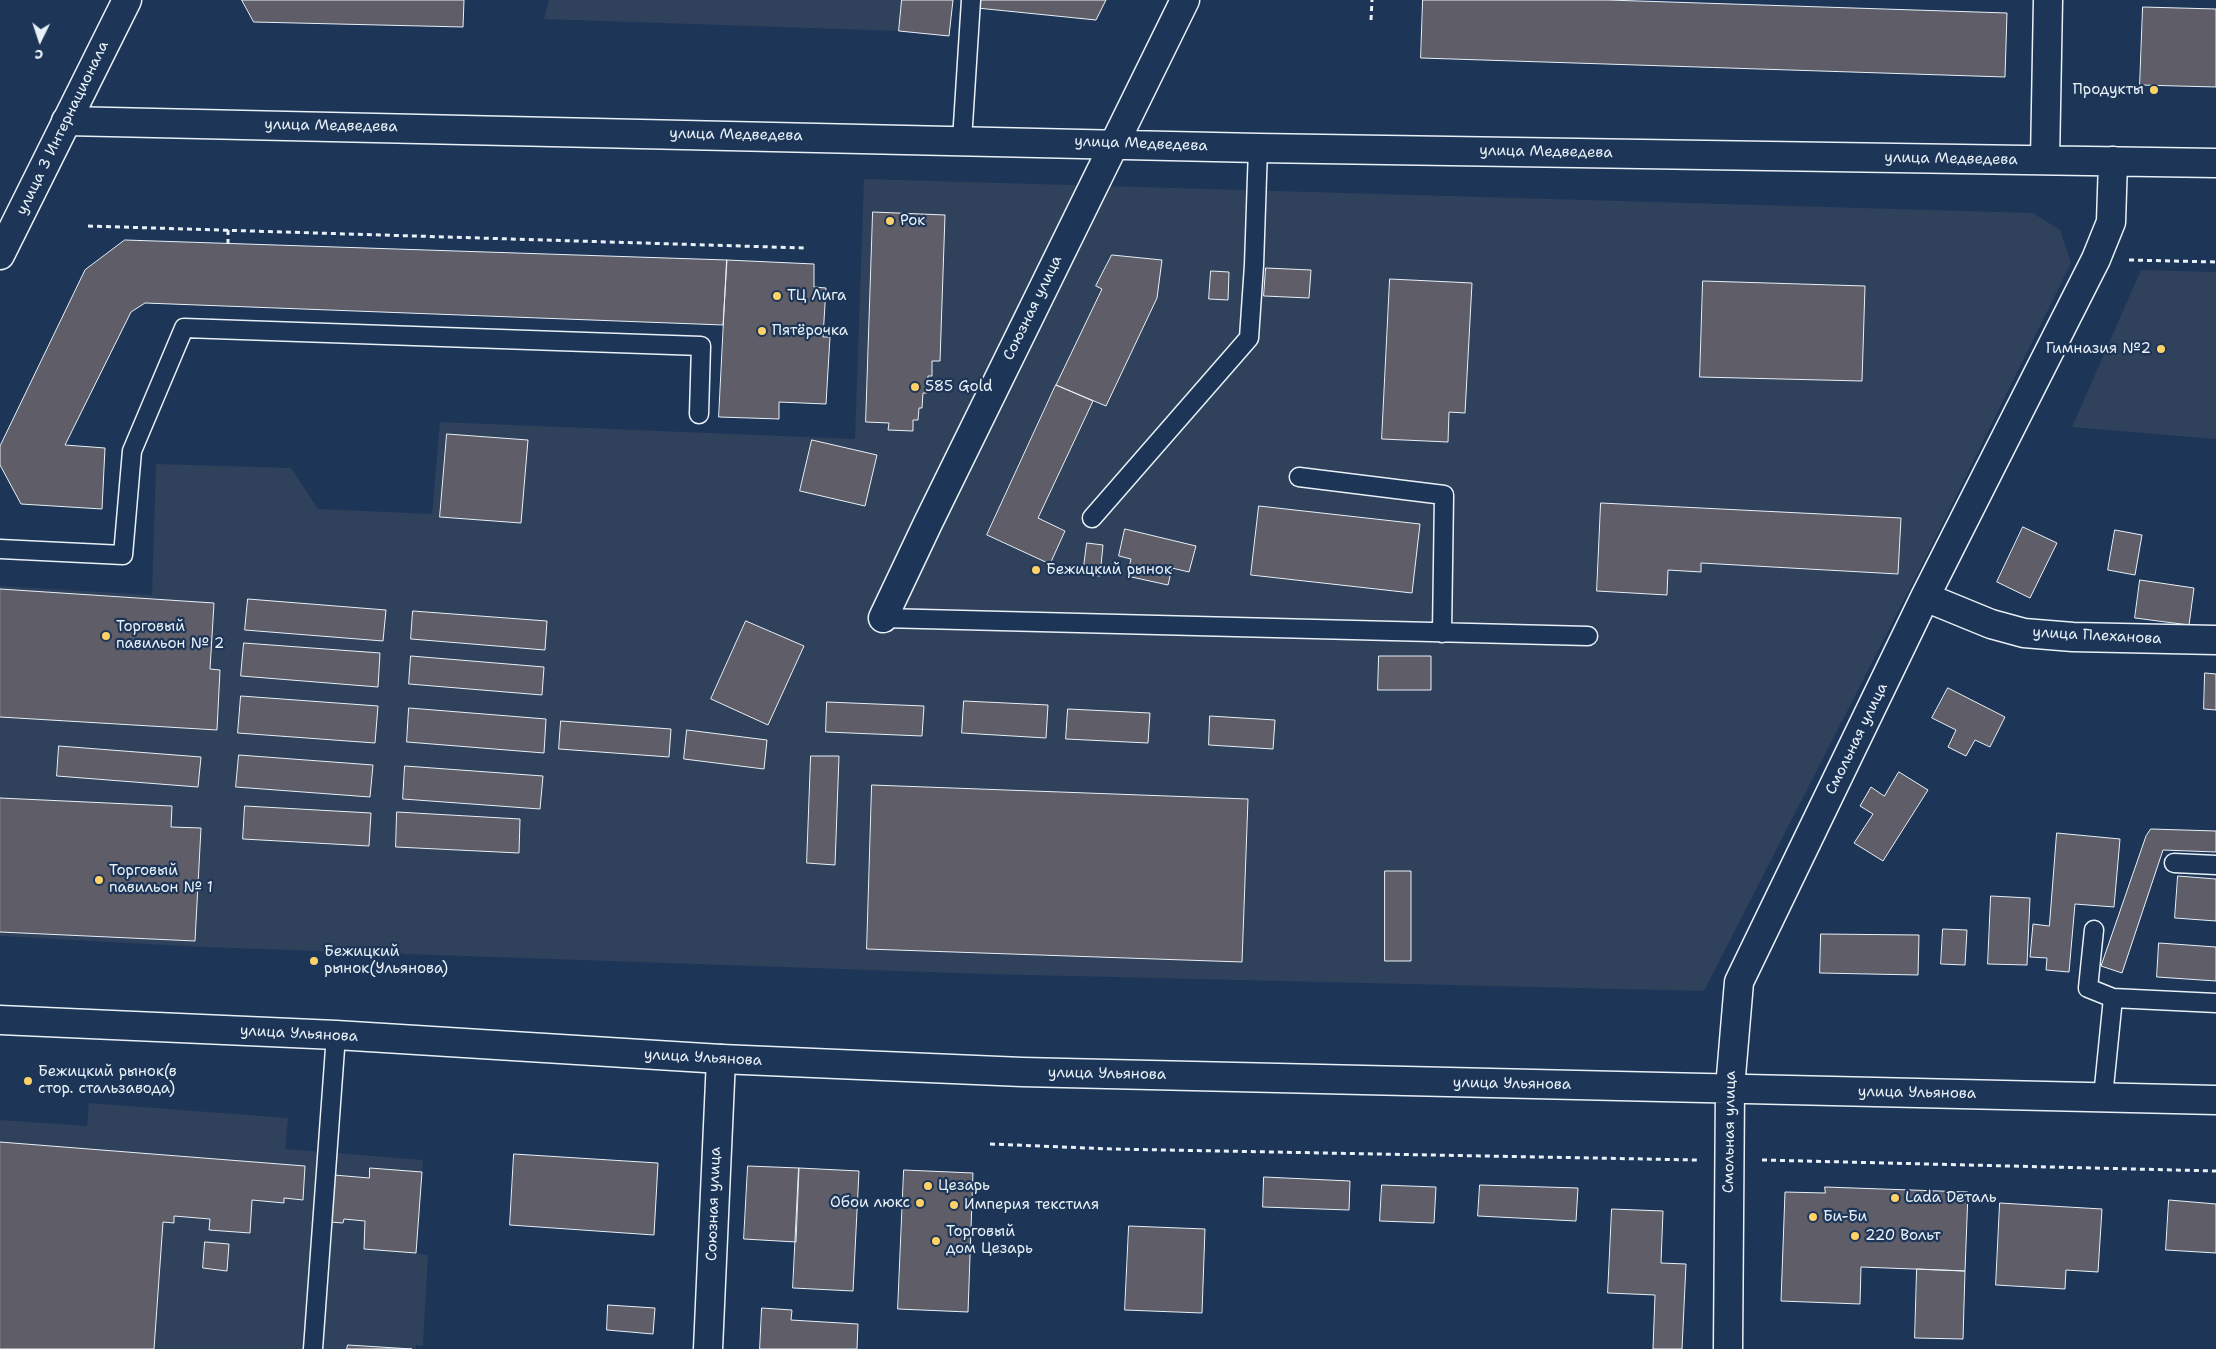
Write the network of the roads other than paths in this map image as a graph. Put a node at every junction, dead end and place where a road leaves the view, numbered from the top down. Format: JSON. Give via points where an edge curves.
{"nodes":[{"id":1,"x":127,"y":0,"type":"edge"},
{"id":2,"x":971,"y":0,"type":"edge"},
{"id":3,"x":1185,"y":0,"type":"edge"},
{"id":4,"x":2048,"y":0,"type":"edge"},
{"id":5,"x":66,"y":121,"type":"junction"},
{"id":6,"x":962,"y":140,"type":"junction"},
{"id":7,"x":1115,"y":143,"type":"junction"},
{"id":8,"x":1258,"y":148,"type":"junction"},
{"id":9,"x":2045,"y":160,"type":"junction"},
{"id":10,"x":2113,"y":161,"type":"junction"},
{"id":11,"x":2216,"y":163,"type":"edge"},
{"id":12,"x":0,"y":255,"type":"edge"},
{"id":13,"x":699,"y":414,"type":"dead end"},
{"id":14,"x":1299,"y":477,"type":"dead end"},
{"id":15,"x":1092,"y":518,"type":"dead end"},
{"id":16,"x":0,"y":549,"type":"edge"},
{"id":17,"x":1925,"y":597,"type":"junction"},
{"id":18,"x":884,"y":618,"type":"joint"},
{"id":19,"x":1442,"y":633,"type":"junction"},
{"id":20,"x":1588,"y":636,"type":"dead end"},
{"id":21,"x":2216,"y":640,"type":"edge"},
{"id":22,"x":2174,"y":863,"type":"dead end"},
{"id":23,"x":2216,"y":866,"type":"edge"},
{"id":24,"x":2094,"y":930,"type":"dead end"},
{"id":25,"x":2113,"y":998,"type":"junction"},
{"id":26,"x":2216,"y":1004,"type":"edge"},
{"id":27,"x":0,"y":1020,"type":"edge"},
{"id":28,"x":336,"y":1035,"type":"junction"},
{"id":29,"x":721,"y":1060,"type":"junction"},
{"id":30,"x":1730,"y":1088,"type":"junction"},
{"id":31,"x":2103,"y":1097,"type":"junction"},
{"id":32,"x":2216,"y":1100,"type":"edge"},
{"id":33,"x":313,"y":1349,"type":"edge"},
{"id":34,"x":708,"y":1349,"type":"edge"},
{"id":35,"x":1728,"y":1349,"type":"edge"}],
"edges":[{"from":1,"to":5,"type":"street","name":"улица 3 Интернационала"},
{"from":2,"to":6,"type":"lane"},
{"from":3,"to":7,"type":"street","name":"Союзная улица"},
{"from":4,"to":9,"type":"street"},
{"from":5,"to":6,"type":"street","name":"улица Медведева"},
{"from":5,"to":12,"type":"street","name":"улица 3 Интернационала"},
{"from":6,"to":7,"type":"street","name":"улица Медведева"},
{"from":7,"to":8,"type":"street","name":"улица Медведева"},
{"from":7,"to":18,"type":"street","name":"Союзная улица"},
{"from":8,"to":9,"type":"street","name":"улица Медведева"},
{"from":8,"to":15,"type":"lane","via":[[1249,338]]},
{"from":9,"to":10,"type":"street","name":"улица Медведева"},
{"from":10,"to":11,"type":"street","name":"улица Медведева"},
{"from":10,"to":17,"type":"street","name":"Смольная улица","via":[[2111,222],[2096,259]]},
{"from":13,"to":16,"type":"lane","via":[[700,346],[184,328],[132,451],[123,555]]},
{"from":14,"to":19,"type":"lane","via":[[1444,494]]},
{"from":17,"to":21,"type":"street","name":"улица Плеханова","via":[[1991,624],[2024,632],[2073,637]]},
{"from":17,"to":30,"type":"street","name":"Смольная улица","via":[[1739,982]]},
{"from":18,"to":19,"type":"lane"},
{"from":19,"to":20,"type":"lane"},
{"from":22,"to":23,"type":"lane"},
{"from":24,"to":25,"type":"lane","via":[[2088,988]]},
{"from":25,"to":26,"type":"lane"},
{"from":25,"to":31,"type":"lane"},
{"from":27,"to":28,"type":"street","name":"улица Ульянова"},
{"from":28,"to":29,"type":"street","name":"улица Ульянова"},
{"from":28,"to":33,"type":"lane"},
{"from":29,"to":30,"type":"street","name":"улица Ульянова","via":[[1022,1072]]},
{"from":29,"to":34,"type":"street","name":"Союзная улица"},
{"from":30,"to":31,"type":"street","name":"улица Ульянова"},
{"from":30,"to":35,"type":"street","name":"Смольная улица"},
{"from":31,"to":32,"type":"street","name":"улица Ульянова"}]}
